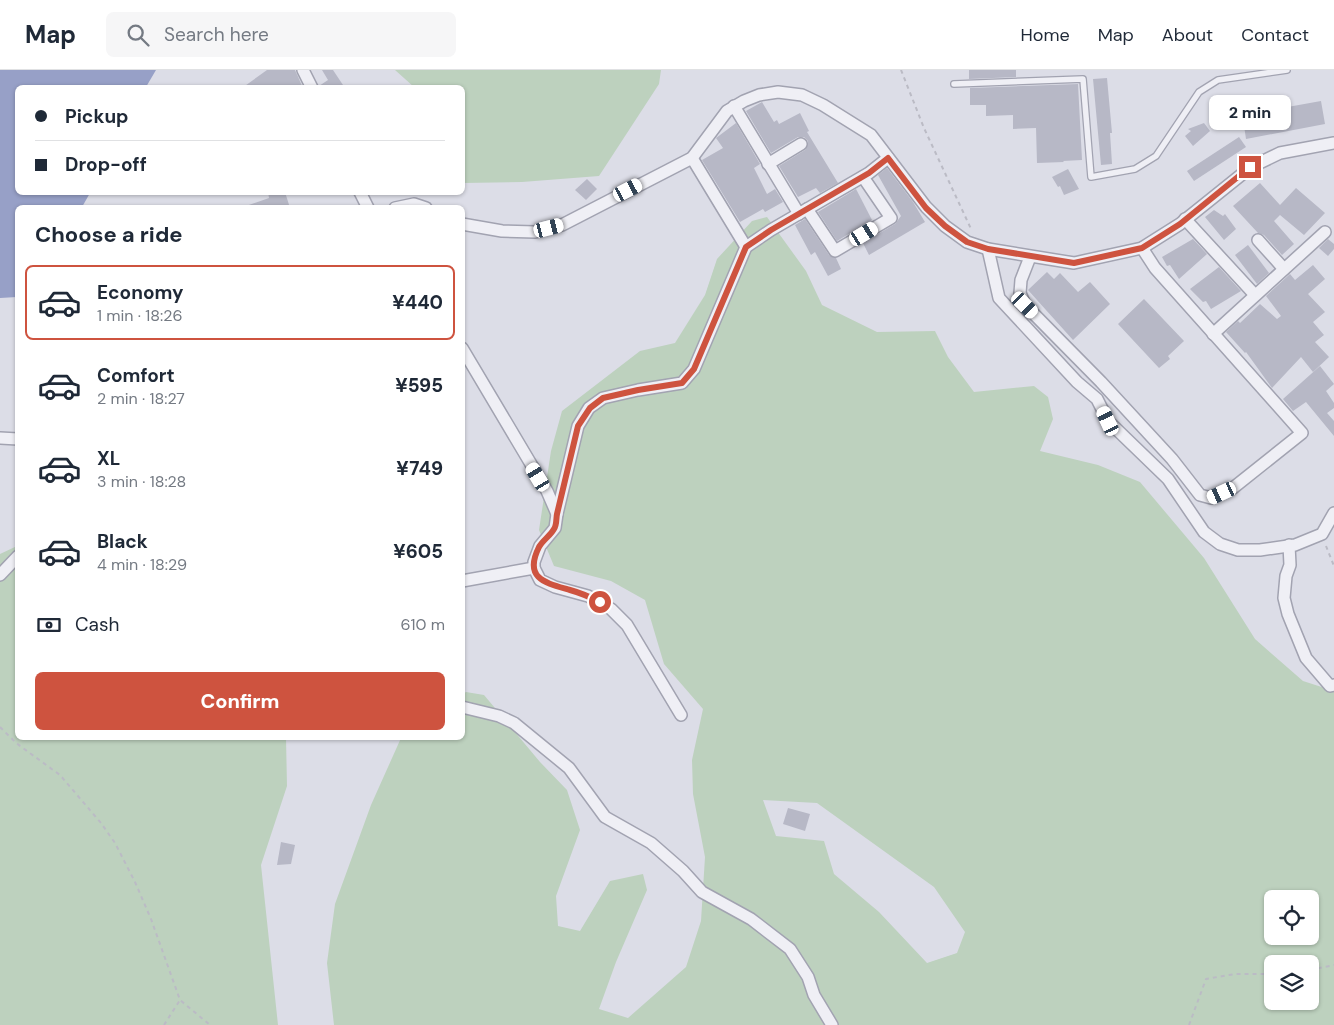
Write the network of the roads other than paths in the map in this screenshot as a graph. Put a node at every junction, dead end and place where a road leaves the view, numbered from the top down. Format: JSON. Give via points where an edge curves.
{"nodes":[{"id":1,"x":303,"y":70,"type":"edge"},
{"id":2,"x":1287,"y":70,"type":"edge"},
{"id":3,"x":954,"y":84,"type":"dead end"},
{"id":4,"x":310,"y":85,"type":"edge"},
{"id":5,"x":734,"y":106,"type":"junction"},
{"id":6,"x":1334,"y":143,"type":"edge"},
{"id":7,"x":801,"y":144,"type":"dead end"},
{"id":8,"x":692,"y":158,"type":"junction"},
{"id":9,"x":888,"y":158,"type":"junction"},
{"id":10,"x":768,"y":164,"type":"junction"},
{"id":11,"x":863,"y":177,"type":"junction"},
{"id":12,"x":803,"y":212,"type":"junction"},
{"id":13,"x":1185,"y":219,"type":"junction"},
{"id":14,"x":465,"y":225,"type":"edge"},
{"id":15,"x":1325,"y":232,"type":"dead end"},
{"id":16,"x":1258,"y":240,"type":"dead end"},
{"id":17,"x":746,"y":247,"type":"junction"},
{"id":18,"x":984,"y":247,"type":"junction"},
{"id":19,"x":1142,"y":248,"type":"junction"},
{"id":20,"x":1030,"y":256,"type":"junction"},
{"id":21,"x":1284,"y":269,"type":"junction"},
{"id":22,"x":1255,"y":295,"type":"junction"},
{"id":23,"x":1213,"y":334,"type":"junction"},
{"id":24,"x":465,"y":353,"type":"edge"},
{"id":25,"x":0,"y":438,"type":"edge"},
{"id":26,"x":15,"y":439,"type":"edge"},
{"id":27,"x":1334,"y":513,"type":"edge"},
{"id":28,"x":557,"y":514,"type":"junction"},
{"id":29,"x":1289,"y":546,"type":"junction"},
{"id":30,"x":15,"y":559,"type":"edge"},
{"id":31,"x":534,"y":568,"type":"junction"},
{"id":32,"x":0,"y":575,"type":"edge"},
{"id":33,"x":465,"y":580,"type":"edge"},
{"id":34,"x":1334,"y":685,"type":"edge"},
{"id":35,"x":465,"y":708,"type":"edge"},
{"id":36,"x":680,"y":715,"type":"dead end"},
{"id":37,"x":832,"y":1025,"type":"edge"}],
"edges":[{"from":1,"to":4,"type":"street"},
{"from":2,"to":3,"type":"lane","via":[[1218,80],[1200,92],[1156,156],[1135,169],[1091,177],[1083,79]]},
{"from":5,"to":8,"type":"street","via":[[727,110]]},
{"from":5,"to":9,"type":"street","via":[[759,95],[778,92],[802,96],[823,105],[871,136]]},
{"from":5,"to":10,"type":"street"},
{"from":6,"to":13,"type":"street","via":[[1280,153],[1250,167]]},
{"from":7,"to":10,"type":"street"},
{"from":8,"to":14,"type":"street","via":[[562,225],[536,232],[502,231]]},
{"from":8,"to":17,"type":"street"},
{"from":9,"to":11,"type":"street"},
{"from":9,"to":18,"type":"street","via":[[926,208],[945,226],[967,242]]},
{"from":10,"to":12,"type":"street"},
{"from":11,"to":12,"type":"street"},
{"from":11,"to":12,"type":"street","via":[[892,218],[836,251]]},
{"from":12,"to":17,"type":"street"},
{"from":13,"to":19,"type":"street"},
{"from":13,"to":22,"type":"street"},
{"from":15,"to":21,"type":"street"},
{"from":16,"to":21,"type":"street"},
{"from":17,"to":28,"type":"street","via":[[694,369],[682,383],[603,398],[590,408],[578,426]]},
{"from":18,"to":20,"type":"street"},
{"from":18,"to":29,"type":"street","via":[[999,298],[1098,399],[1108,421],[1168,479],[1204,532],[1220,544],[1238,550]]},
{"from":19,"to":20,"type":"street","via":[[1074,263]]},
{"from":19,"to":23,"type":"street","via":[[1155,268]]},
{"from":20,"to":23,"type":"street","via":[[1021,280],[1020,293],[1025,305],[1172,459],[1200,495],[1211,498],[1234,488],[1302,434]]},
{"from":21,"to":22,"type":"street"},
{"from":22,"to":23,"type":"street"},
{"from":24,"to":28,"type":"street"},
{"from":25,"to":26,"type":"street"},
{"from":27,"to":29,"type":"street","via":[[1322,534]]},
{"from":28,"to":31,"type":"street","via":[[555,528],[540,546]]},
{"from":29,"to":34,"type":"street","via":[[1290,565],[1284,598],[1288,614],[1306,658],[1330,686]]},
{"from":30,"to":32,"type":"street"},
{"from":31,"to":33,"type":"street"},
{"from":31,"to":36,"type":"street","via":[[540,580],[588,596],[611,609],[627,625]]},
{"from":35,"to":37,"type":"street","via":[[514,723],[569,768],[604,817],[651,843],[702,892],[751,919],[790,949]]}]}
